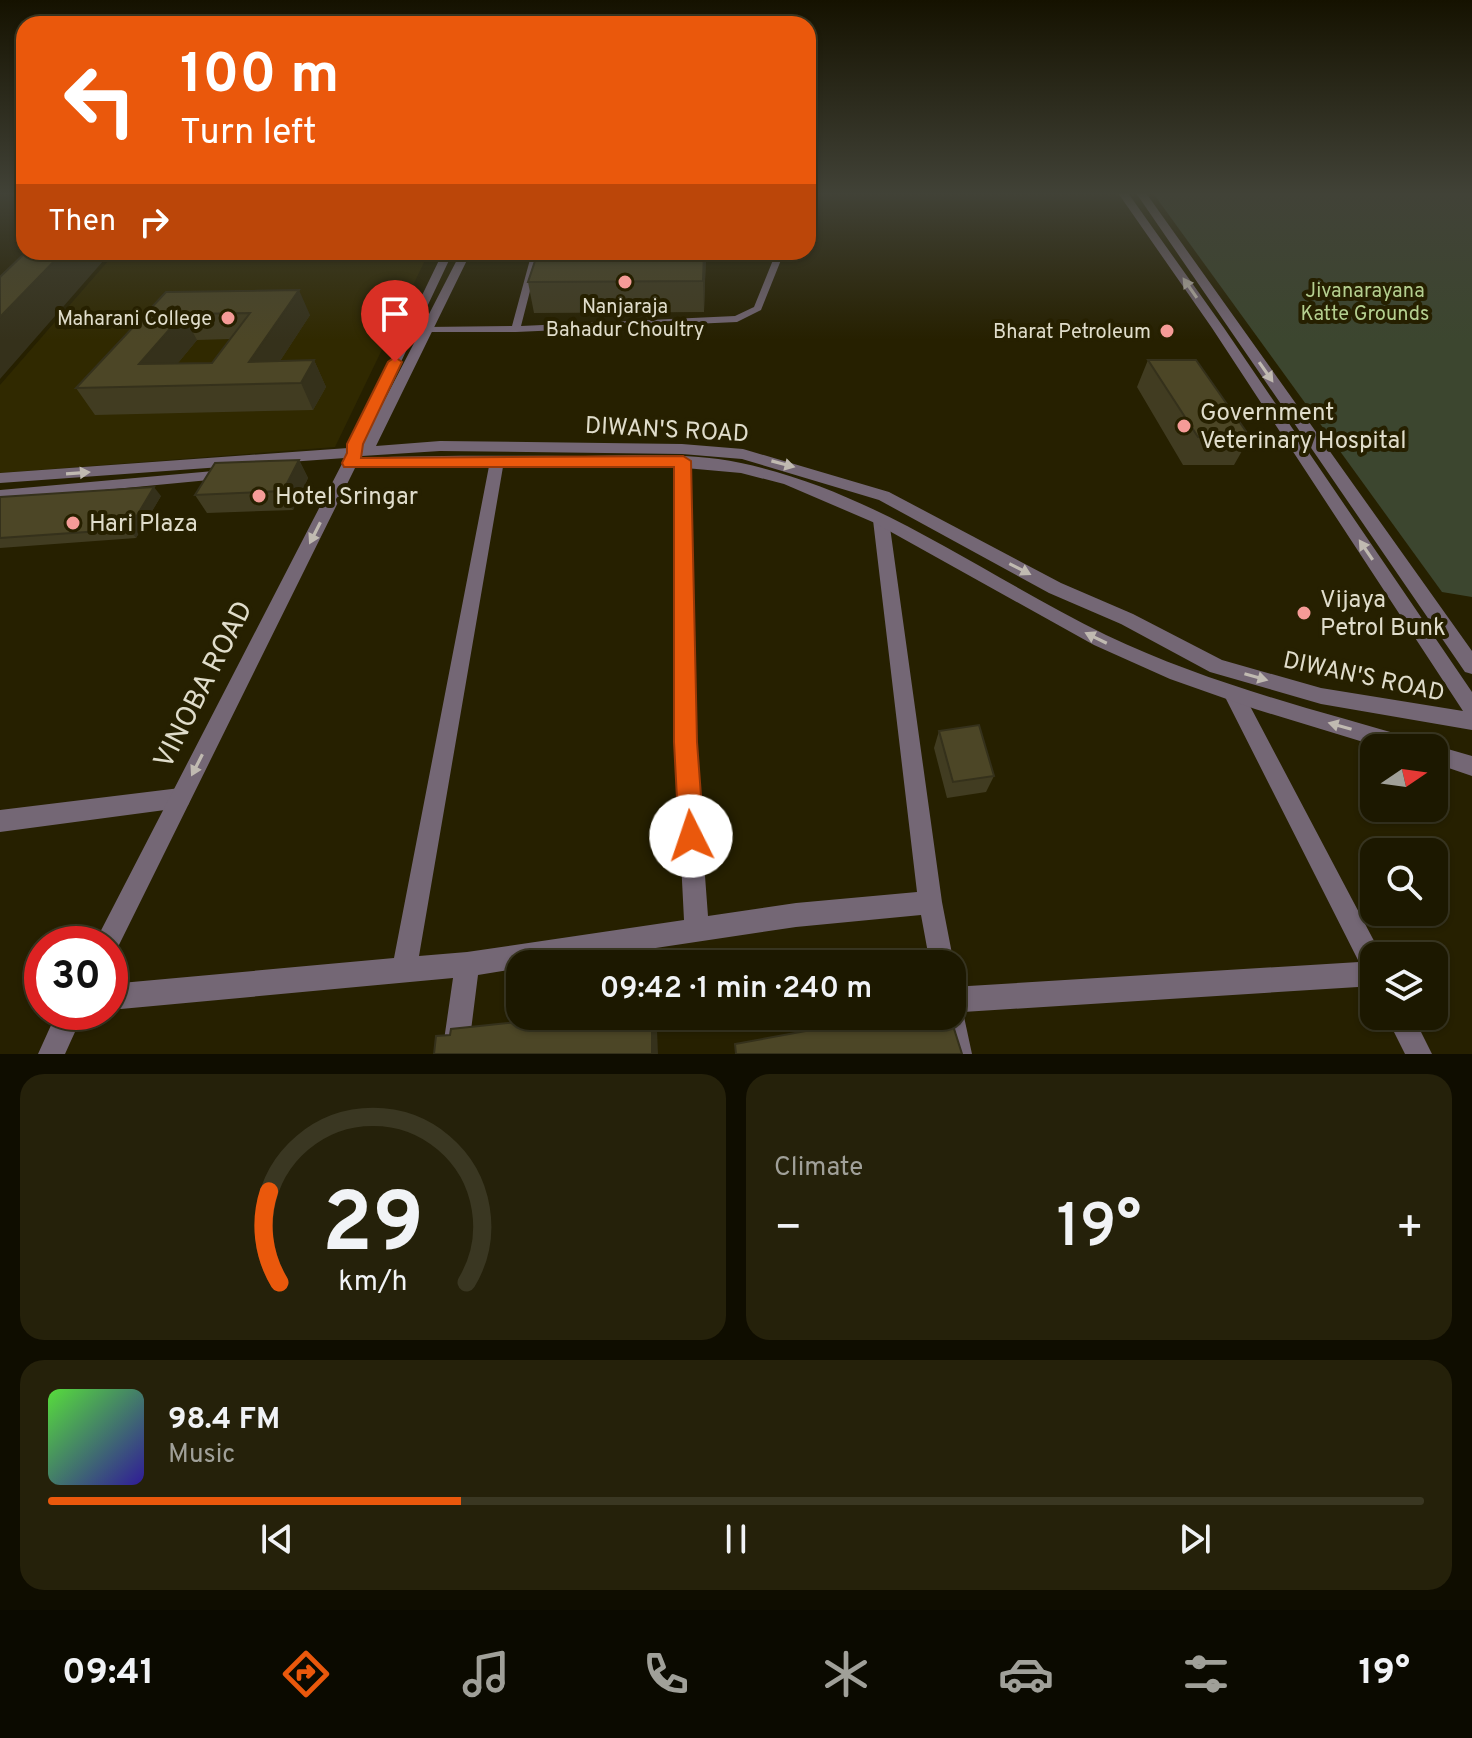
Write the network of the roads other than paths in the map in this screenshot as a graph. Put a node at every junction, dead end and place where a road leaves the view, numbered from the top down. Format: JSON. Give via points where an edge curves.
{"nodes":[{"id":1,"x":1158,"y":242,"type":"edge"},
{"id":2,"x":1175,"y":242,"type":"edge"},
{"id":3,"x":444,"y":260,"type":"edge"},
{"id":4,"x":462,"y":260,"type":"edge"},
{"id":5,"x":534,"y":260,"type":"edge"},
{"id":6,"x":777,"y":260,"type":"dead end"},
{"id":7,"x":1218,"y":328,"type":"junction"},
{"id":8,"x":1235,"y":328,"type":"junction"},
{"id":9,"x":516,"y":329,"type":"junction"},
{"id":10,"x":426,"y":330,"type":"junction"},
{"id":11,"x":353,"y":458,"type":"junction"},
{"id":12,"x":497,"y":461,"type":"junction"},
{"id":13,"x":683,"y":461,"type":"junction"},
{"id":14,"x":0,"y":478,"type":"edge"},
{"id":15,"x":0,"y":495,"type":"edge"},
{"id":16,"x":881,"y":520,"type":"junction"},
{"id":17,"x":1472,"y":666,"type":"edge"},
{"id":18,"x":1234,"y":695,"type":"junction"},
{"id":19,"x":1472,"y":708,"type":"edge"},
{"id":20,"x":1472,"y":721,"type":"edge"},
{"id":21,"x":1367,"y":734,"type":"edge"},
{"id":22,"x":1448,"y":758,"type":"edge"},
{"id":23,"x":1472,"y":766,"type":"edge"},
{"id":24,"x":180,"y":798,"type":"junction"},
{"id":25,"x":0,"y":821,"type":"edge"},
{"id":26,"x":930,"y":902,"type":"junction"},
{"id":27,"x":115,"y":926,"type":"edge"},
{"id":28,"x":697,"y":930,"type":"junction"},
{"id":29,"x":1361,"y":942,"type":"edge"},
{"id":30,"x":939,"y":950,"type":"edge"},
{"id":31,"x":467,"y":964,"type":"junction"},
{"id":32,"x":404,"y":969,"type":"junction"},
{"id":33,"x":1360,"y":975,"type":"edge"},
{"id":34,"x":128,"y":995,"type":"edge"},
{"id":35,"x":966,"y":999,"type":"edge"},
{"id":36,"x":62,"y":1030,"type":"edge"},
{"id":37,"x":955,"y":1030,"type":"edge"},
{"id":38,"x":1406,"y":1030,"type":"edge"},
{"id":39,"x":51,"y":1054,"type":"edge"},
{"id":40,"x":455,"y":1054,"type":"edge"},
{"id":41,"x":959,"y":1054,"type":"edge"},
{"id":42,"x":1419,"y":1054,"type":"edge"}],
"edges":[{"from":7,"to":1,"type":"street","one_way":true},
{"from":2,"to":8,"type":"street"},
{"from":3,"to":11,"type":"street","name":"VINOBA ROAD","via":[[355,444]]},
{"from":4,"to":10,"type":"street","name":"VINOBA ROAD"},
{"from":5,"to":9,"type":"lane"},
{"from":6,"to":9,"type":"lane","via":[[758,308],[737,319]]},
{"from":7,"to":8,"type":"street"},
{"from":19,"to":7,"type":"street","one_way":true},
{"from":8,"to":17,"type":"street","one_way":true},
{"from":9,"to":10,"type":"lane"},
{"from":10,"to":11,"type":"street","name":"VINOBA ROAD","via":[[370,444]]},
{"from":11,"to":12,"type":"street"},
{"from":14,"to":11,"type":"street","name":"DIWAN'S ROAD","one_way":true},
{"from":11,"to":15,"type":"street"},
{"from":11,"to":20,"type":"street","name":"DIWAN'S ROAD","one_way":true,"via":[[440,446],[500,445],[743,454],[884,496],[1055,588],[1217,666],[1321,696]]},
{"from":11,"to":24,"type":"street","name":"VINOBA ROAD","one_way":true},
{"from":12,"to":13,"type":"street"},
{"from":12,"to":32,"type":"street"},
{"from":13,"to":16,"type":"street","via":[[741,468],[823,492]]},
{"from":13,"to":28,"type":"street","via":[[685,742]]},
{"from":18,"to":16,"type":"street","one_way":true,"via":[[1029,605]]},
{"from":16,"to":26,"type":"street"},
{"from":21,"to":18,"type":"street","one_way":true},
{"from":18,"to":29,"type":"street"},
{"from":22,"to":23,"type":"street"},
{"from":24,"to":25,"type":"street"},
{"from":24,"to":27,"type":"street","name":"VINOBA ROAD"},
{"from":26,"to":28,"type":"street"},
{"from":26,"to":30,"type":"street"},
{"from":28,"to":31,"type":"street"},
{"from":31,"to":32,"type":"street"},
{"from":31,"to":40,"type":"street"},
{"from":32,"to":34,"type":"street"},
{"from":33,"to":35,"type":"street"},
{"from":36,"to":39,"type":"street"},
{"from":37,"to":41,"type":"street"},
{"from":38,"to":42,"type":"street"}]}
